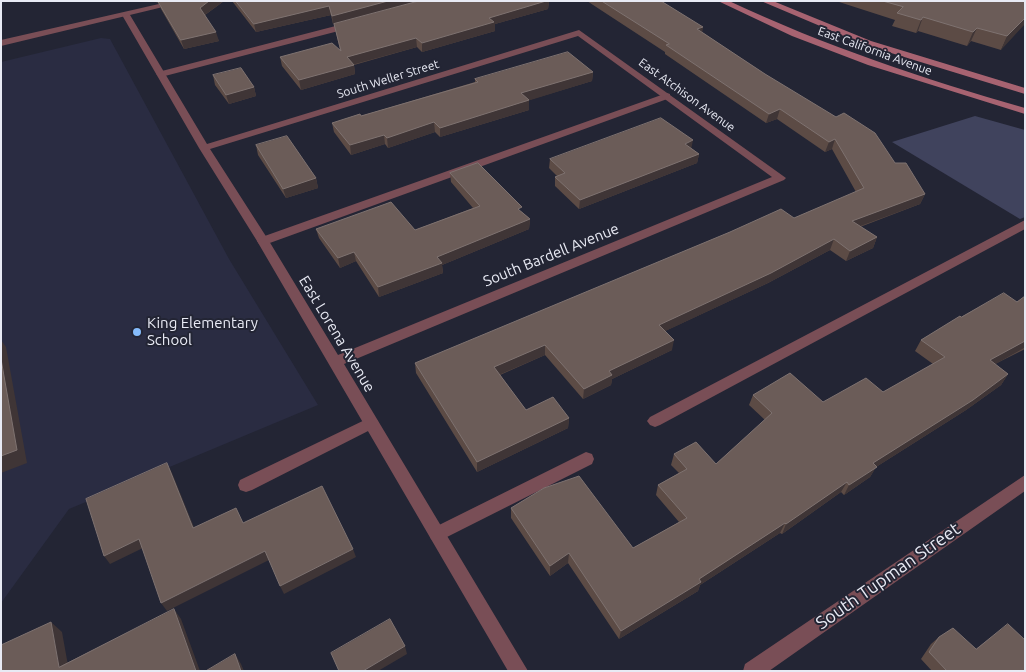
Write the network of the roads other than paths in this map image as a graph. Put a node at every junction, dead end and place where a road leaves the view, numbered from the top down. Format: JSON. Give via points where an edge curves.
{"nodes":[{"id":1,"x":184,"y":1,"type":"edge"},
{"id":2,"x":722,"y":1,"type":"edge"},
{"id":3,"x":765,"y":1,"type":"edge"},
{"id":4,"x":126,"y":15,"type":"junction"},
{"id":5,"x":364,"y":21,"type":"edge"},
{"id":6,"x":579,"y":33,"type":"joint"},
{"id":7,"x":1,"y":43,"type":"edge"},
{"id":8,"x":161,"y":74,"type":"junction"},
{"id":9,"x":1025,"y":91,"type":"edge"},
{"id":10,"x":667,"y":96,"type":"junction"},
{"id":11,"x":1025,"y":111,"type":"edge"},
{"id":12,"x":204,"y":148,"type":"junction"},
{"id":13,"x":780,"y":178,"type":"joint"},
{"id":14,"x":1025,"y":224,"type":"edge"},
{"id":15,"x":263,"y":241,"type":"junction"},
{"id":16,"x":335,"y":362,"type":"junction"},
{"id":17,"x":655,"y":421,"type":"dead end"},
{"id":18,"x":371,"y":423,"type":"junction"},
{"id":19,"x":586,"y":459,"type":"dead end"},
{"id":20,"x":1025,"y":482,"type":"edge"},
{"id":21,"x":246,"y":485,"type":"dead end"},
{"id":22,"x":437,"y":534,"type":"junction"},
{"id":23,"x":519,"y":671,"type":"edge"},
{"id":24,"x":752,"y":671,"type":"edge"}],
"edges":[{"from":1,"to":4,"type":"street"},
{"from":2,"to":11,"type":"main road","name":"East California Avenue","via":[[839,52],[931,85]]},
{"from":3,"to":9,"type":"main road","name":"East California Avenue","via":[[868,43]]},
{"from":4,"to":7,"type":"street"},
{"from":4,"to":8,"type":"street","name":"East Lorena Avenue"},
{"from":5,"to":8,"type":"street"},
{"from":6,"to":10,"type":"street","name":"East Atchison Avenue"},
{"from":6,"to":12,"type":"street","name":"South Weller Street"},
{"from":8,"to":12,"type":"street","name":"East Lorena Avenue"},
{"from":10,"to":13,"type":"street","name":"East Atchison Avenue"},
{"from":10,"to":15,"type":"street"},
{"from":12,"to":15,"type":"street","name":"East Lorena Avenue"},
{"from":13,"to":16,"type":"street","name":"South Bardell Avenue"},
{"from":14,"to":17,"type":"street"},
{"from":15,"to":16,"type":"street","name":"East Lorena Avenue"},
{"from":16,"to":18,"type":"street","name":"East Lorena Avenue"},
{"from":18,"to":21,"type":"street"},
{"from":18,"to":22,"type":"street","name":"East Lorena Avenue"},
{"from":19,"to":22,"type":"street"},
{"from":20,"to":24,"type":"street","name":"South Tupman Street"},
{"from":22,"to":23,"type":"street","name":"East Lorena Avenue"}]}
